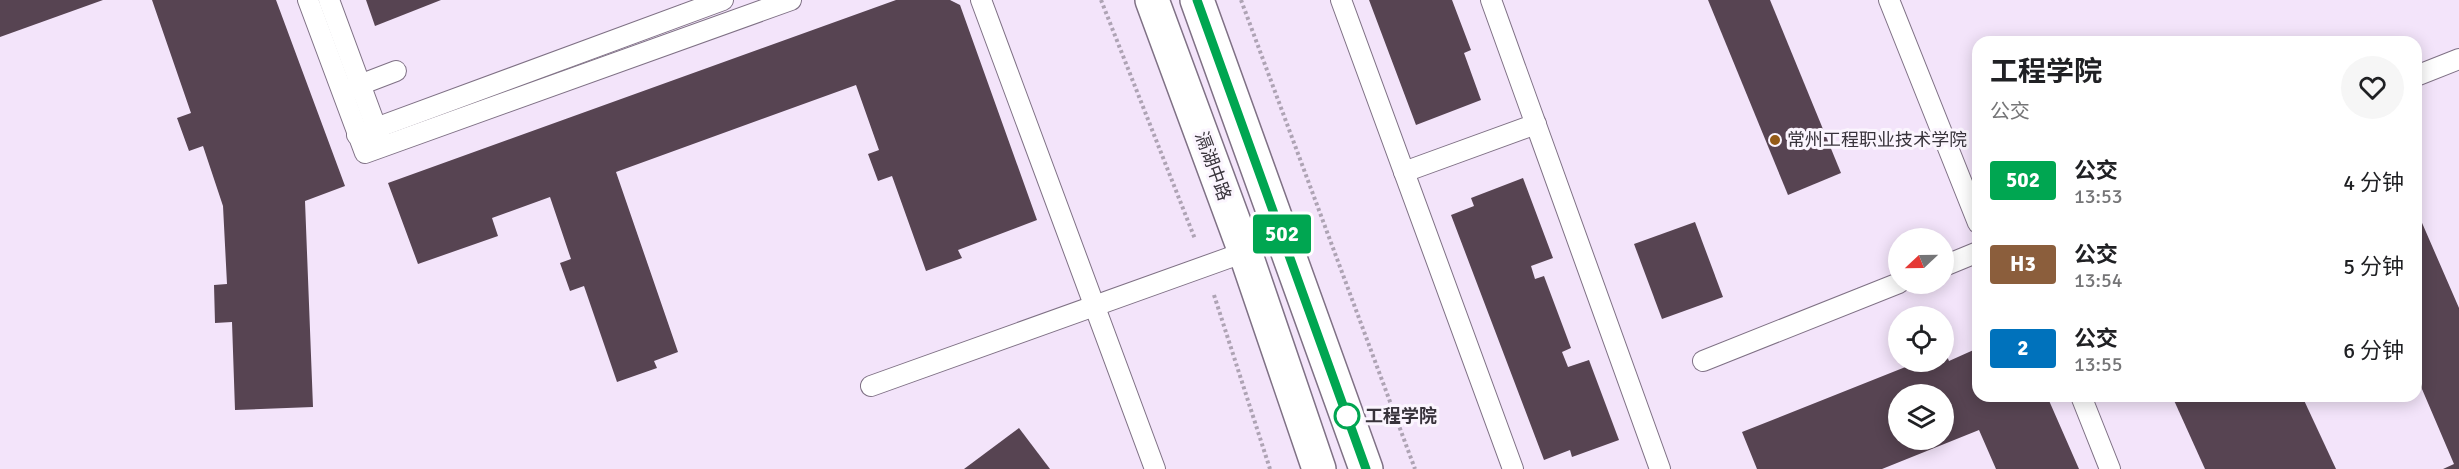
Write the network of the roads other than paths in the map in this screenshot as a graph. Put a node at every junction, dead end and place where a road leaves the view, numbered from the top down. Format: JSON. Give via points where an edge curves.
{"nodes":[{"id":1,"x":308,"y":0,"type":"edge"},
{"id":2,"x":330,"y":0,"type":"edge"},
{"id":3,"x":723,"y":0,"type":"edge"},
{"id":4,"x":791,"y":0,"type":"edge"},
{"id":5,"x":981,"y":0,"type":"edge"},
{"id":6,"x":1152,"y":0,"type":"edge"},
{"id":7,"x":1197,"y":0,"type":"edge"},
{"id":8,"x":1341,"y":0,"type":"edge"},
{"id":9,"x":1491,"y":0,"type":"edge"},
{"id":10,"x":1889,"y":0,"type":"edge"},
{"id":11,"x":642,"y":29,"type":"junction"},
{"id":12,"x":649,"y":51,"type":"junction"},
{"id":13,"x":2459,"y":59,"type":"edge"},
{"id":14,"x":396,"y":70,"type":"dead end"},
{"id":15,"x":2422,"y":74,"type":"edge"},
{"id":16,"x":360,"y":84,"type":"junction"},
{"id":17,"x":341,"y":92,"type":"junction"},
{"id":18,"x":1536,"y":124,"type":"junction"},
{"id":19,"x":380,"y":137,"type":"junction"},
{"id":20,"x":1404,"y":172,"type":"junction"},
{"id":21,"x":1972,"y":208,"type":"edge"},
{"id":22,"x":1245,"y":252,"type":"junction"},
{"id":23,"x":1972,"y":254,"type":"edge"},
{"id":24,"x":1954,"y":262,"type":"edge"},
{"id":25,"x":1888,"y":287,"type":"edge"},
{"id":26,"x":1093,"y":306,"type":"junction"},
{"id":27,"x":1703,"y":361,"type":"dead end"},
{"id":28,"x":871,"y":386,"type":"dead end"},
{"id":29,"x":2083,"y":402,"type":"edge"},
{"id":30,"x":1155,"y":469,"type":"edge"},
{"id":31,"x":1319,"y":469,"type":"edge"},
{"id":32,"x":1366,"y":469,"type":"edge"},
{"id":33,"x":1513,"y":469,"type":"edge"},
{"id":34,"x":1660,"y":469,"type":"edge"},
{"id":35,"x":2110,"y":469,"type":"edge"}],
"edges":[{"from":1,"to":17,"type":"lane"},
{"from":2,"to":16,"type":"lane"},
{"from":3,"to":11,"type":"lane"},
{"from":4,"to":12,"type":"lane"},
{"from":5,"to":26,"type":"lane"},
{"from":6,"to":22,"type":"main road","name":"滆湖中路"},
{"from":7,"to":32,"type":"main road"},
{"from":8,"to":20,"type":"lane"},
{"from":9,"to":18,"type":"lane"},
{"from":10,"to":21,"type":"lane"},
{"from":11,"to":12,"type":"lane"},
{"from":11,"to":19,"type":"lane"},
{"from":12,"to":19,"type":"lane"},
{"from":13,"to":15,"type":"lane"},
{"from":14,"to":16,"type":"lane"},
{"from":16,"to":17,"type":"lane"},
{"from":16,"to":19,"type":"lane"},
{"from":17,"to":19,"type":"lane","via":[[365,153]]},
{"from":18,"to":20,"type":"lane"},
{"from":18,"to":34,"type":"lane"},
{"from":20,"to":33,"type":"lane"},
{"from":22,"to":26,"type":"lane"},
{"from":22,"to":31,"type":"main road","name":"滆湖中路"},
{"from":23,"to":24,"type":"lane"},
{"from":25,"to":27,"type":"lane"},
{"from":26,"to":28,"type":"lane"},
{"from":26,"to":30,"type":"lane"},
{"from":29,"to":35,"type":"lane"}]}
